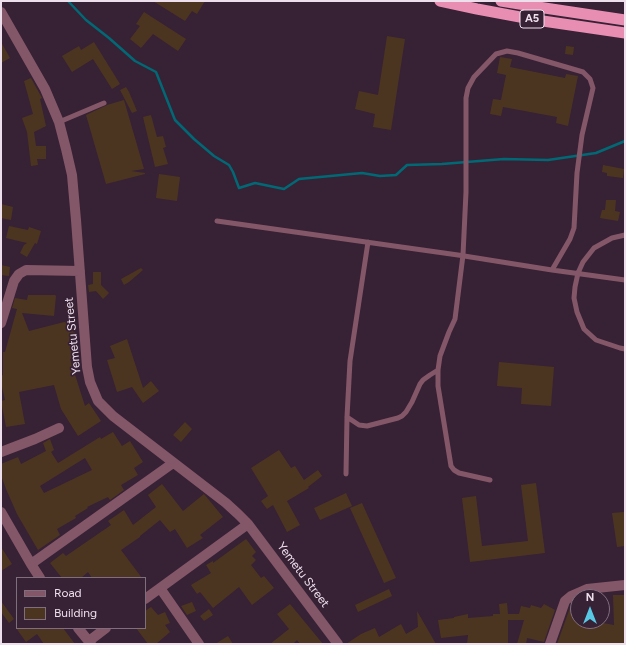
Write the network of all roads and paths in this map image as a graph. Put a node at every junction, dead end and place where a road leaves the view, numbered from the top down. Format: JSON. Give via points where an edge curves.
{"nodes":[{"id":1,"x":440,"y":1,"type":"edge"},
{"id":2,"x":501,"y":1,"type":"edge"},
{"id":3,"x":478,"y":5,"type":"edge"},
{"id":4,"x":1,"y":12,"type":"edge"},
{"id":5,"x":625,"y":20,"type":"edge"},
{"id":6,"x":625,"y":33,"type":"edge"},
{"id":7,"x":104,"y":103,"type":"dead end"},
{"id":8,"x":59,"y":122,"type":"junction"},
{"id":9,"x":217,"y":221,"type":"dead end"},
{"id":10,"x":625,"y":236,"type":"edge"},
{"id":11,"x":368,"y":242,"type":"junction"},
{"id":12,"x":463,"y":255,"type":"junction"},
{"id":13,"x":552,"y":270,"type":"junction"},
{"id":14,"x":80,"y":271,"type":"junction"},
{"id":15,"x":578,"y":273,"type":"junction"},
{"id":16,"x":625,"y":280,"type":"edge"},
{"id":17,"x":1,"y":323,"type":"edge"},
{"id":18,"x":625,"y":348,"type":"edge"},
{"id":19,"x":438,"y":370,"type":"junction"},
{"id":20,"x":347,"y":417,"type":"junction"},
{"id":21,"x":59,"y":428,"type":"dead end"},
{"id":22,"x":1,"y":452,"type":"edge"},
{"id":23,"x":173,"y":463,"type":"junction"},
{"id":24,"x":346,"y":474,"type":"dead end"},
{"id":25,"x":490,"y":480,"type":"dead end"},
{"id":26,"x":1,"y":512,"type":"edge"},
{"id":27,"x":248,"y":524,"type":"junction"},
{"id":28,"x":31,"y":564,"type":"junction"},
{"id":29,"x":39,"y":577,"type":"edge"},
{"id":30,"x":625,"y":585,"type":"edge"},
{"id":31,"x":160,"y":588,"type":"junction"},
{"id":32,"x":146,"y":598,"type":"edge"},
{"id":33,"x":79,"y":629,"type":"edge"},
{"id":34,"x":105,"y":629,"type":"edge"},
{"id":35,"x":90,"y":643,"type":"edge"},
{"id":36,"x":199,"y":644,"type":"edge"},
{"id":37,"x":338,"y":644,"type":"edge"},
{"id":38,"x":550,"y":644,"type":"edge"}],
"edges":[{"from":1,"to":3,"type":"highway","number":"A5"},
{"from":2,"to":5,"type":"highway","number":"A5"},
{"from":3,"to":6,"type":"highway","number":"A5","via":[[536,20]]},
{"from":4,"to":8,"type":"street","name":"Yemetu Street","via":[[45,89]]},
{"from":7,"to":8,"type":"lane"},
{"from":8,"to":14,"type":"street","name":"Yemetu Street","via":[[72,175]]},
{"from":9,"to":11,"type":"lane"},
{"from":10,"to":15,"type":"lane","via":[[612,238],[594,248],[582,262]]},
{"from":11,"to":12,"type":"lane"},
{"from":11,"to":20,"type":"lane","via":[[350,361]]},
{"from":12,"to":13,"type":"lane"},
{"from":12,"to":13,"type":"lane","via":[[468,88],[474,77],[496,54],[518,52],[583,72],[590,79],[593,88],[582,135],[574,228]]},
{"from":12,"to":19,"type":"lane","via":[[455,319],[440,356]]},
{"from":13,"to":15,"type":"lane"},
{"from":14,"to":17,"type":"street","via":[[26,270],[19,274],[14,281]]},
{"from":14,"to":23,"type":"street","name":"Yemetu Street","via":[[87,367],[98,401],[113,416]]},
{"from":15,"to":16,"type":"lane"},
{"from":15,"to":18,"type":"lane","via":[[574,298],[584,328],[596,340]]},
{"from":19,"to":20,"type":"lane","via":[[420,384],[402,416],[367,426]]},
{"from":19,"to":25,"type":"lane","via":[[438,386],[451,466],[458,473]]},
{"from":20,"to":24,"type":"lane"},
{"from":21,"to":22,"type":"street"},
{"from":23,"to":27,"type":"street","name":"Yemetu Street","via":[[226,503]]},
{"from":23,"to":28,"type":"street"},
{"from":26,"to":28,"type":"street"},
{"from":27,"to":31,"type":"street"},
{"from":27,"to":37,"type":"street","name":"Yemetu Street"},
{"from":28,"to":29,"type":"street"},
{"from":30,"to":38,"type":"street","via":[[587,589],[571,596],[565,601]]},
{"from":31,"to":32,"type":"street"},
{"from":31,"to":36,"type":"street"},
{"from":33,"to":35,"type":"street"},
{"from":34,"to":35,"type":"street"}]}
